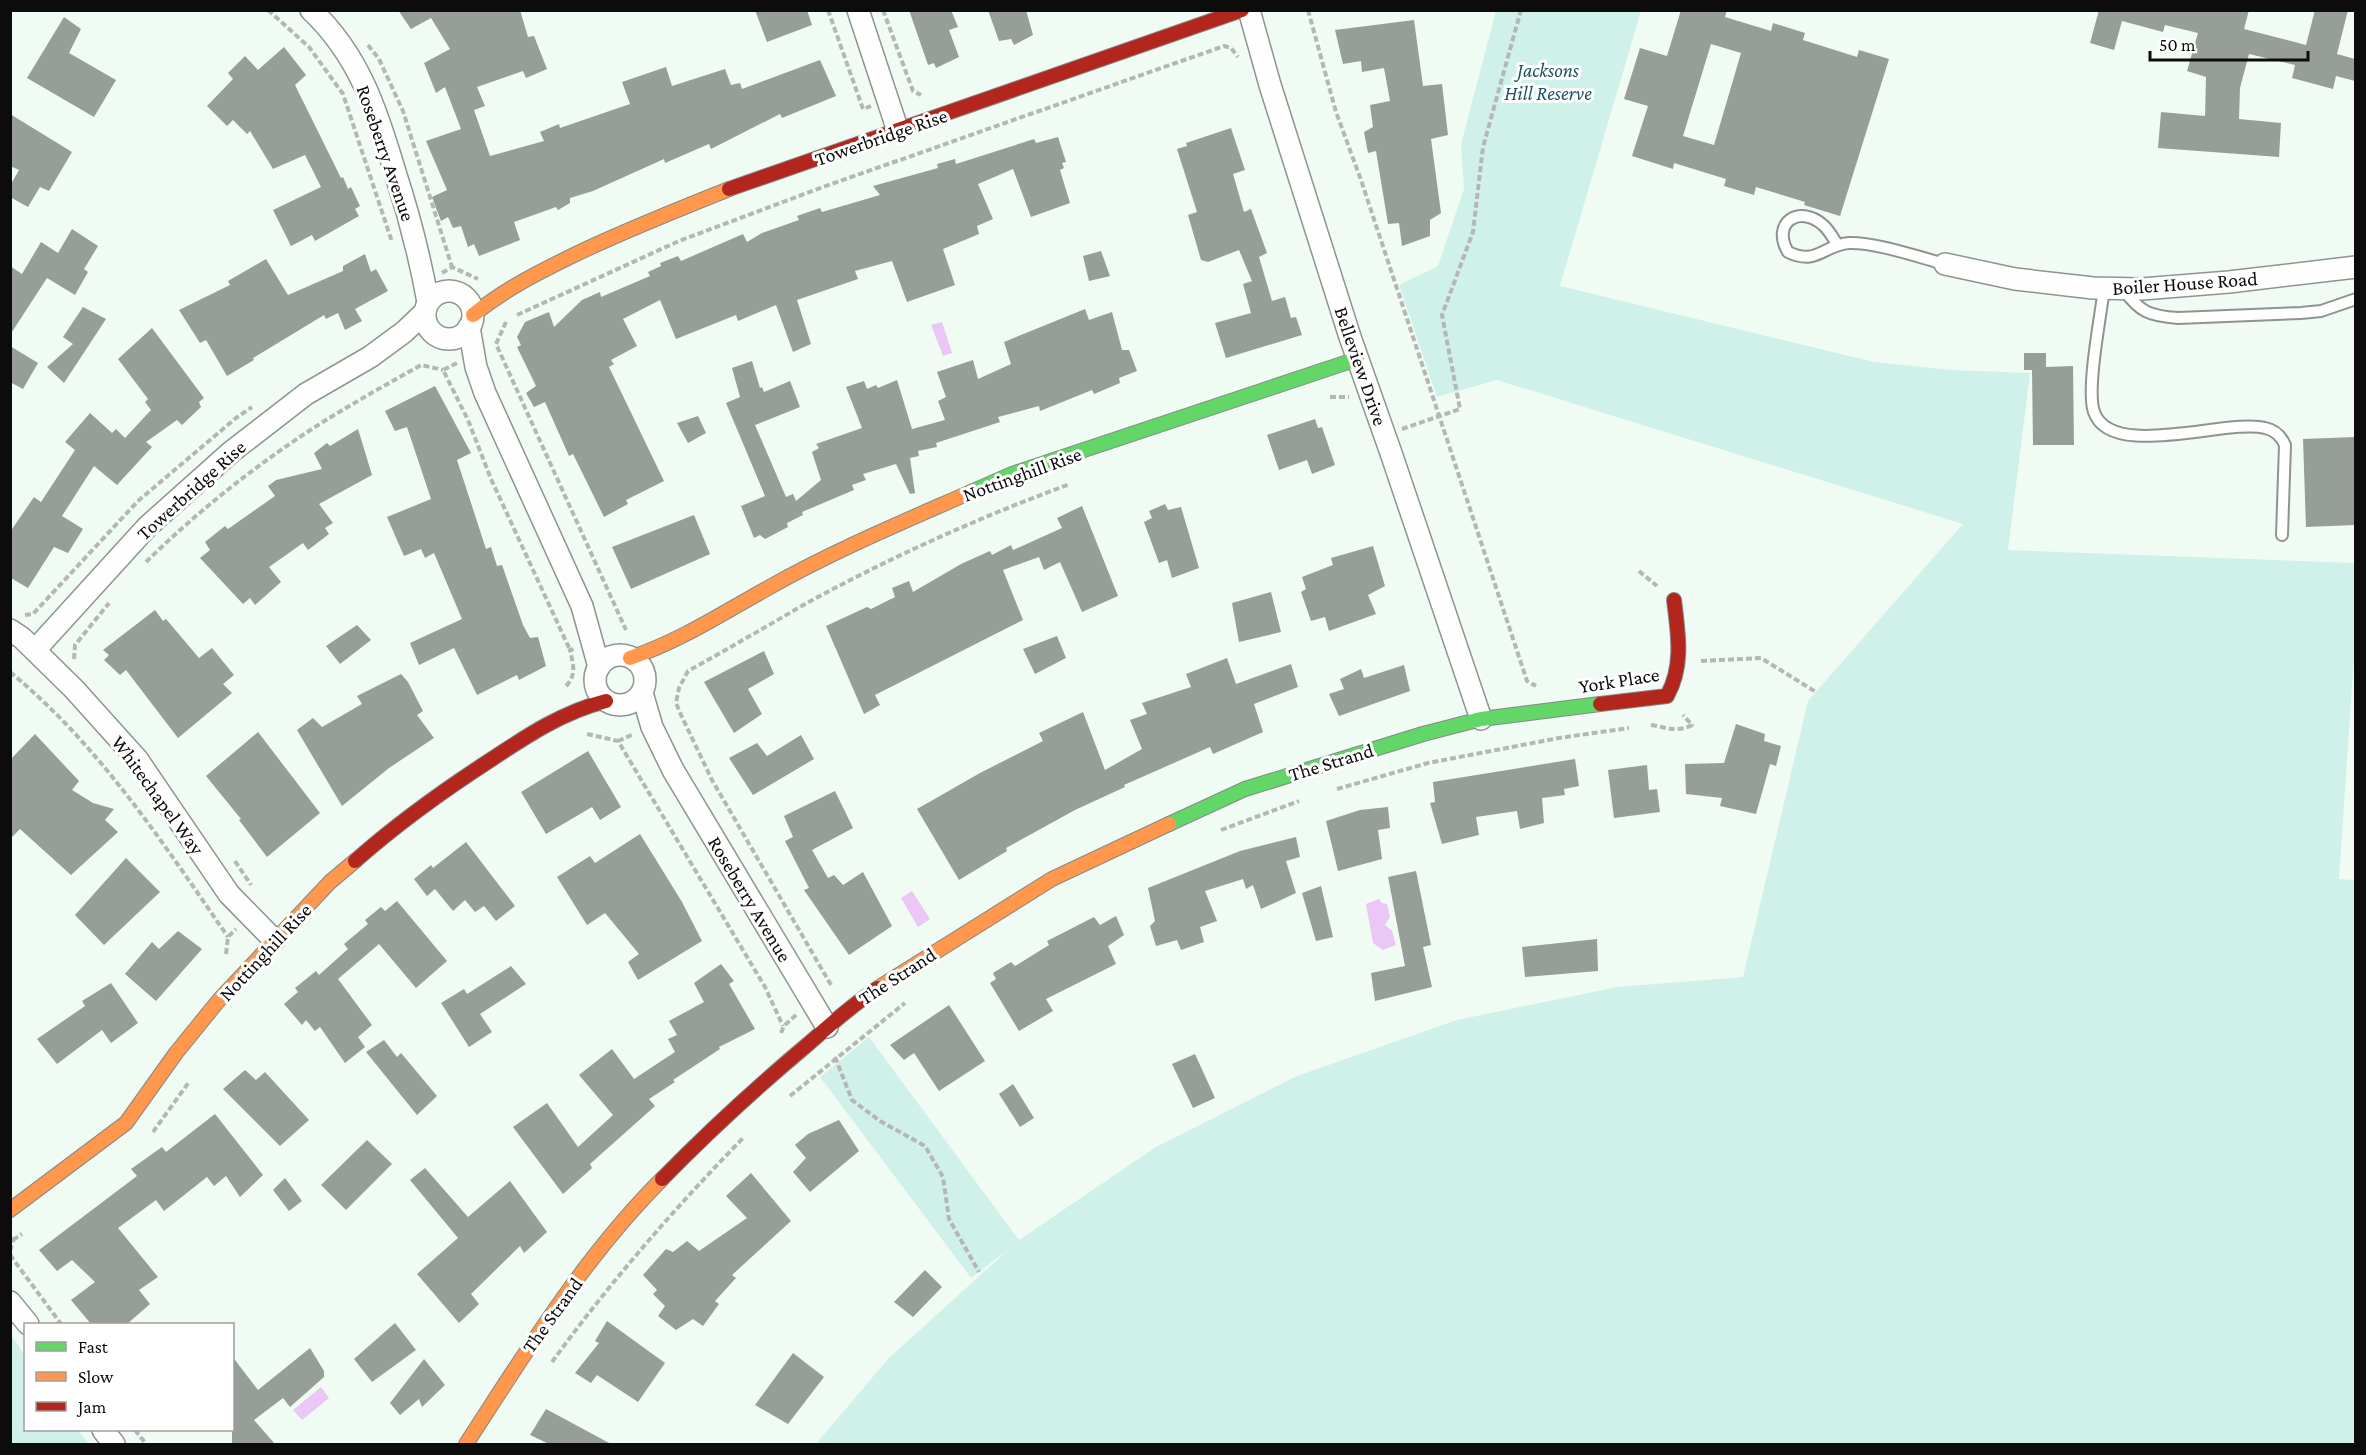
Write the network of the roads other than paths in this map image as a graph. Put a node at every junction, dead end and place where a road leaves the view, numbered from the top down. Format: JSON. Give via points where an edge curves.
{"nodes":[{"id":1,"x":311,"y":10,"type":"edge"},
{"id":2,"x":858,"y":10,"type":"edge"},
{"id":3,"x":1242,"y":10,"type":"edge"},
{"id":4,"x":1249,"y":10,"type":"edge"},
{"id":5,"x":898,"y":131,"type":"junction"},
{"id":6,"x":416,"y":239,"type":"junction"},
{"id":7,"x":1837,"y":244,"type":"junction"},
{"id":8,"x":1945,"y":264,"type":"joint"},
{"id":9,"x":2355,"y":267,"type":"edge"},
{"id":10,"x":526,"y":278,"type":"junction"},
{"id":11,"x":2114,"y":288,"type":"junction"},
{"id":12,"x":455,"y":292,"type":"junction"},
{"id":13,"x":2355,"y":299,"type":"edge"},
{"id":14,"x":427,"y":307,"type":"junction"},
{"id":15,"x":471,"y":321,"type":"junction"},
{"id":16,"x":440,"y":338,"type":"junction"},
{"id":17,"x":370,"y":357,"type":"junction"},
{"id":18,"x":1358,"y":359,"type":"junction"},
{"id":19,"x":486,"y":393,"type":"junction"},
{"id":20,"x":2282,"y":535,"type":"dead end"},
{"id":21,"x":1674,"y":600,"type":"dead end"},
{"id":22,"x":582,"y":606,"type":"junction"},
{"id":23,"x":702,"y":627,"type":"junction"},
{"id":24,"x":10,"y":630,"type":"edge"},
{"id":25,"x":35,"y":650,"type":"junction"},
{"id":26,"x":625,"y":656,"type":"junction"},
{"id":27,"x":597,"y":671,"type":"junction"},
{"id":28,"x":644,"y":687,"type":"junction"},
{"id":29,"x":612,"y":703,"type":"junction"},
{"id":30,"x":1481,"y":719,"type":"junction"},
{"id":31,"x":547,"y":723,"type":"junction"},
{"id":32,"x":673,"y":770,"type":"junction"},
{"id":33,"x":274,"y":940,"type":"junction"},
{"id":34,"x":827,"y":1027,"type":"junction"},
{"id":35,"x":10,"y":1210,"type":"edge"},
{"id":36,"x":10,"y":1302,"type":"edge"},
{"id":37,"x":27,"y":1323,"type":"edge"},
{"id":38,"x":104,"y":1431,"type":"edge"},
{"id":39,"x":114,"y":1444,"type":"edge"},
{"id":40,"x":466,"y":1444,"type":"edge"}],
"edges":[{"from":1,"to":6,"type":"street","name":"Roseberry Avenue","via":[[347,52],[366,88]]},
{"from":2,"to":5,"type":"street"},
{"from":3,"to":5,"type":"street","name":"Towerbridge Rise"},
{"from":4,"to":18,"type":"street","name":"Belleview Drive","via":[[1269,85]]},
{"from":5,"to":10,"type":"street","name":"Towerbridge Rise","via":[[635,226]]},
{"from":6,"to":12,"type":"street","name":"Roseberry Avenue","via":[[427,264]]},
{"from":6,"to":14,"type":"street","name":"Roseberry Avenue"},
{"from":7,"to":7,"type":"lane","via":[[1806,258],[1788,252],[1782,232],[1793,217],[1803,215],[1824,225]]},
{"from":7,"to":8,"type":"lane","via":[[1860,243]]},
{"from":8,"to":11,"type":"street","name":"Boiler House Road","via":[[2015,279]]},
{"from":9,"to":11,"type":"street","name":"Boiler House Road","via":[[2182,287]]},
{"from":10,"to":12,"type":"street","name":"Towerbridge Rise","via":[[490,290]]},
{"from":10,"to":15,"type":"street","name":"Towerbridge Rise","via":[[495,297]]},
{"from":11,"to":13,"type":"lane","via":[[2147,314],[2178,318],[2301,314]]},
{"from":11,"to":20,"type":"lane","via":[[2093,388],[2094,412],[2116,432],[2140,436],[2251,426],[2281,435],[2285,445]]},
{"from":12,"to":14,"type":"street","via":[[443,291],[432,297]]},
{"from":12,"to":15,"type":"street","via":[[473,308]]},
{"from":14,"to":16,"type":"street","via":[[424,319]]},
{"from":14,"to":17,"type":"street","name":"Towerbridge Rise","via":[[404,332]]},
{"from":15,"to":16,"type":"street","via":[[467,333],[457,339]]},
{"from":15,"to":19,"type":"street","via":[[476,367]]},
{"from":16,"to":17,"type":"street","name":"Towerbridge Rise","via":[[408,342]]},
{"from":16,"to":19,"type":"street","via":[[452,365]]},
{"from":17,"to":25,"type":"street","name":"Towerbridge Rise","via":[[306,394],[231,452],[147,527]]},
{"from":18,"to":23,"type":"street","name":"Nottinghill Rise","via":[[1012,474],[884,530],[769,587]]},
{"from":18,"to":30,"type":"street","name":"Belleview Drive"},
{"from":19,"to":22,"type":"street"},
{"from":21,"to":30,"type":"street","name":"York Place","via":[[1678,663],[1675,684],[1667,696]]},
{"from":22,"to":26,"type":"street","via":[[602,638]]},
{"from":22,"to":27,"type":"street"},
{"from":23,"to":26,"type":"street","name":"Nottinghill Rise","via":[[664,646]]},
{"from":23,"to":28,"type":"street","name":"Nottinghill Rise","via":[[667,654]]},
{"from":24,"to":25,"type":"street","name":"Whitechapel Way"},
{"from":25,"to":33,"type":"street","name":"Whitechapel Way","via":[[136,759],[229,894]]},
{"from":26,"to":27,"type":"street","via":[[607,658]]},
{"from":26,"to":28,"type":"street","via":[[644,671]]},
{"from":27,"to":29,"type":"street","via":[[596,690]]},
{"from":27,"to":31,"type":"street","name":"Nottinghill Rise"},
{"from":28,"to":29,"type":"street","via":[[634,701]]},
{"from":28,"to":32,"type":"street","name":"Roseberry Avenue","via":[[652,727]]},
{"from":29,"to":31,"type":"street","name":"Nottinghill Rise","via":[[570,712]]},
{"from":29,"to":32,"type":"street","name":"Roseberry Avenue","via":[[643,730]]},
{"from":30,"to":34,"type":"street","name":"The Strand","via":[[1245,789],[1135,840],[1042,886],[862,998]]},
{"from":31,"to":33,"type":"street","name":"Nottinghill Rise","via":[[455,783],[384,836],[330,882]]},
{"from":32,"to":34,"type":"street","name":"Roseberry Avenue"},
{"from":33,"to":35,"type":"street","name":"Nottinghill Rise","via":[[176,1053],[126,1123]]},
{"from":34,"to":40,"type":"street","name":"The Strand","via":[[698,1142],[630,1212],[548,1318]]},
{"from":36,"to":37,"type":"street"},
{"from":38,"to":39,"type":"street"}]}
